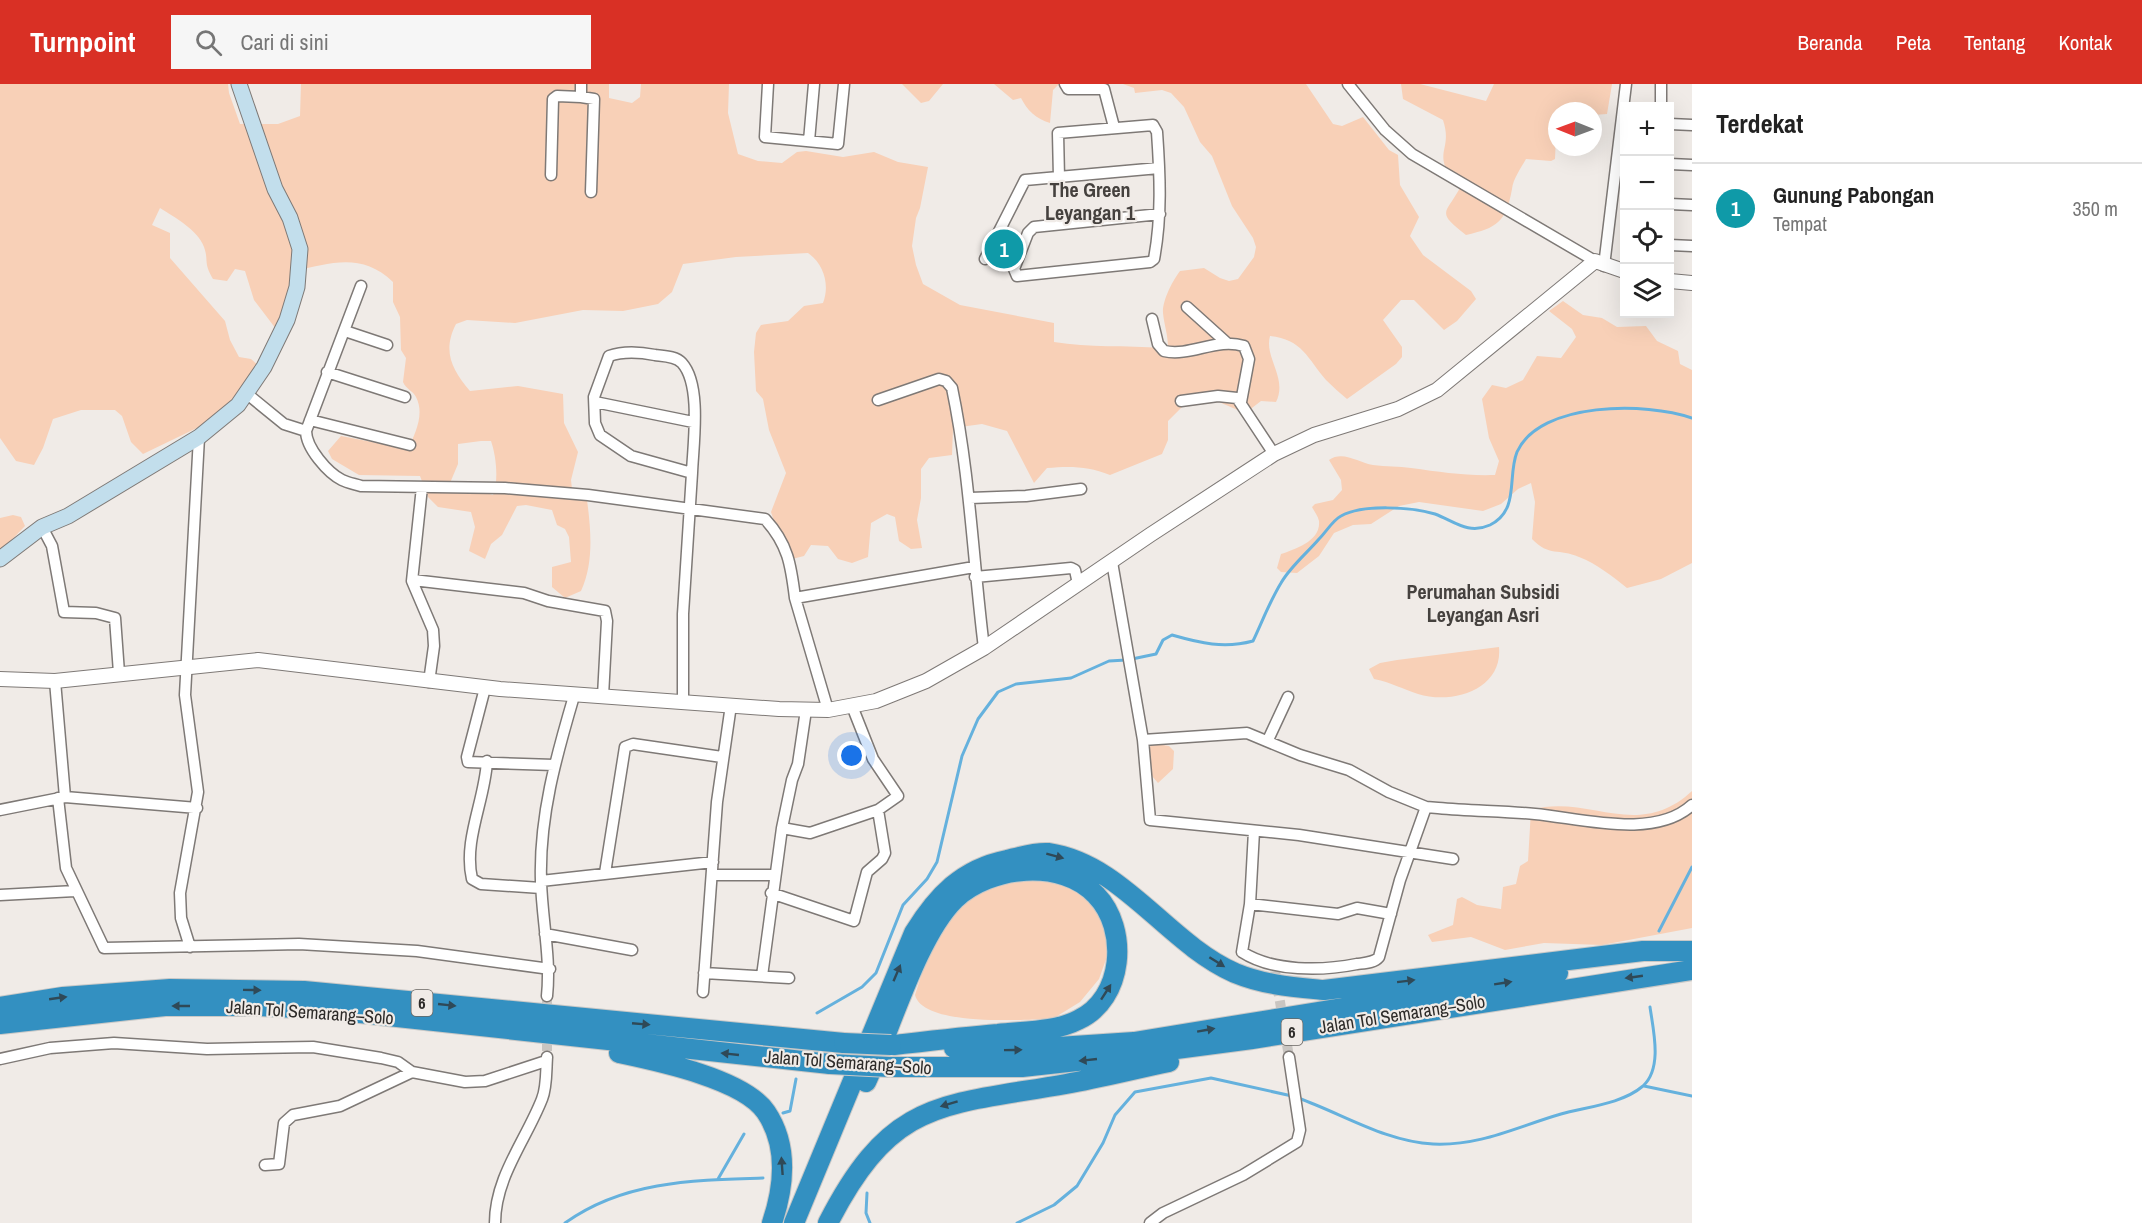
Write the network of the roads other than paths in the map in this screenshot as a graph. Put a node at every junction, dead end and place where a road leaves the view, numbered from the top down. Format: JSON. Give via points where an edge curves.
{"nodes":[{"id":1,"x":239,"y":84,"type":"edge"},
{"id":2,"x":582,"y":84,"type":"edge"},
{"id":3,"x":768,"y":84,"type":"edge"},
{"id":4,"x":814,"y":84,"type":"edge"},
{"id":5,"x":844,"y":84,"type":"edge"},
{"id":6,"x":1065,"y":84,"type":"edge"},
{"id":7,"x":1348,"y":84,"type":"edge"},
{"id":8,"x":1626,"y":84,"type":"edge"},
{"id":9,"x":1662,"y":84,"type":"edge"},
{"id":10,"x":581,"y":97,"type":"junction"},
{"id":11,"x":1625,"y":102,"type":"edge"},
{"id":12,"x":1661,"y":102,"type":"edge"},
{"id":13,"x":1674,"y":124,"type":"edge"},
{"id":14,"x":1692,"y":125,"type":"edge"},
{"id":15,"x":1114,"y":127,"type":"junction"},
{"id":16,"x":1620,"y":140,"type":"edge"},
{"id":17,"x":809,"y":141,"type":"junction"},
{"id":18,"x":1674,"y":164,"type":"edge"},
{"id":19,"x":1692,"y":165,"type":"edge"},
{"id":20,"x":1159,"y":168,"type":"junction"},
{"id":21,"x":551,"y":175,"type":"dead end"},
{"id":22,"x":1059,"y":178,"type":"junction"},
{"id":23,"x":591,"y":192,"type":"dead end"},
{"id":24,"x":1674,"y":204,"type":"edge"},
{"id":25,"x":1692,"y":205,"type":"edge"},
{"id":26,"x":1160,"y":214,"type":"junction"},
{"id":27,"x":1674,"y":245,"type":"edge"},
{"id":28,"x":1692,"y":246,"type":"edge"},
{"id":29,"x":985,"y":259,"type":"dead end"},
{"id":30,"x":1600,"y":264,"type":"junction"},
{"id":31,"x":1620,"y":270,"type":"edge"},
{"id":32,"x":1674,"y":281,"type":"edge"},
{"id":33,"x":1692,"y":283,"type":"edge"},
{"id":34,"x":361,"y":286,"type":"dead end"},
{"id":35,"x":1187,"y":307,"type":"dead end"},
{"id":36,"x":1152,"y":319,"type":"dead end"},
{"id":37,"x":345,"y":331,"type":"junction"},
{"id":38,"x":1227,"y":343,"type":"junction"},
{"id":39,"x":387,"y":345,"type":"dead end"},
{"id":40,"x":327,"y":372,"type":"junction"},
{"id":41,"x":246,"y":393,"type":"junction"},
{"id":42,"x":405,"y":397,"type":"dead end"},
{"id":43,"x":878,"y":400,"type":"dead end"},
{"id":44,"x":1182,"y":401,"type":"dead end"},
{"id":45,"x":595,"y":402,"type":"junction"},
{"id":46,"x":1241,"y":402,"type":"junction"},
{"id":47,"x":310,"y":420,"type":"junction"},
{"id":48,"x":693,"y":422,"type":"junction"},
{"id":49,"x":306,"y":431,"type":"junction"},
{"id":50,"x":199,"y":437,"type":"junction"},
{"id":51,"x":410,"y":445,"type":"dead end"},
{"id":52,"x":1274,"y":454,"type":"junction"},
{"id":53,"x":692,"y":473,"type":"junction"},
{"id":54,"x":422,"y":487,"type":"junction"},
{"id":55,"x":1081,"y":489,"type":"dead end"},
{"id":56,"x":970,"y":498,"type":"junction"},
{"id":57,"x":690,"y":510,"type":"junction"},
{"id":58,"x":42,"y":527,"type":"junction"},
{"id":59,"x":0,"y":559,"type":"edge"},
{"id":60,"x":1112,"y":562,"type":"junction"},
{"id":61,"x":975,"y":572,"type":"junction"},
{"id":62,"x":413,"y":580,"type":"junction"},
{"id":63,"x":1078,"y":584,"type":"junction"},
{"id":64,"x":795,"y":598,"type":"junction"},
{"id":65,"x":984,"y":648,"type":"junction"},
{"id":66,"x":188,"y":665,"type":"junction"},
{"id":67,"x":118,"y":673,"type":"junction"},
{"id":68,"x":0,"y":679,"type":"edge"},
{"id":69,"x":55,"y":681,"type":"junction"},
{"id":70,"x":429,"y":682,"type":"junction"},
{"id":71,"x":484,"y":688,"type":"junction"},
{"id":72,"x":574,"y":696,"type":"junction"},
{"id":73,"x":603,"y":696,"type":"junction"},
{"id":74,"x":1288,"y":697,"type":"dead end"},
{"id":75,"x":683,"y":702,"type":"junction"},
{"id":76,"x":730,"y":705,"type":"junction"},
{"id":77,"x":852,"y":706,"type":"junction"},
{"id":78,"x":806,"y":710,"type":"junction"},
{"id":79,"x":828,"y":710,"type":"junction"},
{"id":80,"x":1143,"y":740,"type":"junction"},
{"id":81,"x":1268,"y":740,"type":"junction"},
{"id":82,"x":722,"y":757,"type":"junction"},
{"id":83,"x":487,"y":762,"type":"junction"},
{"id":84,"x":554,"y":765,"type":"junction"},
{"id":85,"x":61,"y":797,"type":"junction"},
{"id":86,"x":1692,"y":805,"type":"edge"},
{"id":87,"x":1426,"y":807,"type":"junction"},
{"id":88,"x":197,"y":808,"type":"junction"},
{"id":89,"x":0,"y":810,"type":"edge"},
{"id":90,"x":878,"y":810,"type":"junction"},
{"id":91,"x":782,"y":828,"type":"junction"},
{"id":92,"x":1254,"y":831,"type":"junction"},
{"id":93,"x":1411,"y":852,"type":"junction"},
{"id":94,"x":1453,"y":859,"type":"dead end"},
{"id":95,"x":712,"y":862,"type":"junction"},
{"id":96,"x":605,"y":873,"type":"junction"},
{"id":97,"x":712,"y":875,"type":"junction"},
{"id":98,"x":775,"y":875,"type":"junction"},
{"id":99,"x":541,"y":885,"type":"junction"},
{"id":100,"x":75,"y":891,"type":"junction"},
{"id":101,"x":771,"y":893,"type":"junction"},
{"id":102,"x":0,"y":895,"type":"edge"},
{"id":103,"x":1250,"y":904,"type":"junction"},
{"id":104,"x":1391,"y":914,"type":"junction"},
{"id":105,"x":545,"y":934,"type":"junction"},
{"id":106,"x":190,"y":947,"type":"junction"},
{"id":107,"x":632,"y":950,"type":"dead end"},
{"id":108,"x":1692,"y":952,"type":"edge"},
{"id":109,"x":550,"y":969,"type":"junction"},
{"id":110,"x":1692,"y":970,"type":"edge"},
{"id":111,"x":704,"y":973,"type":"junction"},
{"id":112,"x":762,"y":976,"type":"junction"},
{"id":113,"x":789,"y":978,"type":"dead end"},
{"id":114,"x":703,"y":992,"type":"dead end"},
{"id":115,"x":547,"y":996,"type":"tunnel mouth"},
{"id":116,"x":0,"y":1007,"type":"edge"},
{"id":117,"x":0,"y":1024,"type":"edge"},
{"id":118,"x":496,"y":1028,"type":"junction"},
{"id":119,"x":1252,"y":1039,"type":"junction"},
{"id":120,"x":893,"y":1045,"type":"junction"},
{"id":121,"x":1289,"y":1057,"type":"tunnel mouth"},
{"id":122,"x":0,"y":1059,"type":"edge"},
{"id":123,"x":412,"y":1072,"type":"junction"},
{"id":124,"x":265,"y":1165,"type":"dead end"},
{"id":125,"x":495,"y":1223,"type":"edge"},
{"id":126,"x":772,"y":1223,"type":"edge"},
{"id":127,"x":794,"y":1223,"type":"edge"},
{"id":128,"x":808,"y":1223,"type":"edge"},
{"id":129,"x":828,"y":1223,"type":"edge"},
{"id":130,"x":1150,"y":1223,"type":"edge"}],
"edges":[{"from":1,"to":41,"type":"main road","via":[[300,249],[297,287],[287,320]]},
{"from":2,"to":10,"type":"street"},
{"from":3,"to":17,"type":"street","via":[[764,136]]},
{"from":4,"to":17,"type":"street"},
{"from":5,"to":17,"type":"street","via":[[839,143]]},
{"from":6,"to":15,"type":"street","via":[[1068,89],[1104,89]]},
{"from":7,"to":30,"type":"street","via":[[1379,124],[1412,154]]},
{"from":8,"to":11,"type":"street"},
{"from":9,"to":12,"type":"street"},
{"from":10,"to":21,"type":"street","via":[[553,98]]},
{"from":10,"to":23,"type":"street","via":[[594,99]]},
{"from":13,"to":14,"type":"street"},
{"from":15,"to":20,"type":"street","via":[[1153,125]]},
{"from":15,"to":22,"type":"street","via":[[1058,133]]},
{"from":16,"to":30,"type":"street"},
{"from":18,"to":19,"type":"street"},
{"from":20,"to":22,"type":"street"},
{"from":20,"to":26,"type":"street"},
{"from":22,"to":29,"type":"street","via":[[1024,181]]},
{"from":24,"to":25,"type":"street"},
{"from":26,"to":26,"type":"street","via":[[1034,227],[1028,233],[1014,274],[1022,277],[1152,261]]},
{"from":27,"to":28,"type":"street"},
{"from":30,"to":31,"type":"street"},
{"from":30,"to":52,"type":"street","via":[[1437,390],[1398,408],[1314,435]]},
{"from":32,"to":33,"type":"street"},
{"from":34,"to":37,"type":"street"},
{"from":35,"to":38,"type":"street"},
{"from":36,"to":38,"type":"street","via":[[1158,344],[1164,351],[1183,352]]},
{"from":37,"to":39,"type":"street"},
{"from":37,"to":40,"type":"street"},
{"from":38,"to":46,"type":"street","via":[[1244,346],[1249,354]]},
{"from":40,"to":42,"type":"street"},
{"from":40,"to":47,"type":"street"},
{"from":41,"to":49,"type":"street","via":[[284,424]]},
{"from":41,"to":50,"type":"main road","via":[[238,405]]},
{"from":43,"to":56,"type":"street","via":[[939,379],[949,384]]},
{"from":44,"to":46,"type":"street","via":[[1232,396]]},
{"from":45,"to":48,"type":"street"},
{"from":45,"to":48,"type":"street","via":[[599,376],[609,356],[639,352],[677,359],[690,378]]},
{"from":45,"to":53,"type":"street","via":[[595,423],[605,440],[631,456]]},
{"from":46,"to":52,"type":"street"},
{"from":47,"to":49,"type":"street"},
{"from":47,"to":51,"type":"street"},
{"from":48,"to":53,"type":"street"},
{"from":49,"to":54,"type":"street","via":[[306,438],[321,460],[342,480],[361,486]]},
{"from":50,"to":58,"type":"main road","via":[[68,516]]},
{"from":50,"to":66,"type":"street"},
{"from":52,"to":60,"type":"street"},
{"from":53,"to":57,"type":"street"},
{"from":54,"to":57,"type":"street","via":[[588,495]]},
{"from":54,"to":62,"type":"street"},
{"from":55,"to":56,"type":"street"},
{"from":56,"to":61,"type":"street"},
{"from":57,"to":64,"type":"street","via":[[765,519],[781,537],[791,565]]},
{"from":57,"to":75,"type":"street","via":[[683,614]]},
{"from":58,"to":59,"type":"main road"},
{"from":58,"to":67,"type":"street","via":[[52,546],[64,612],[96,612],[115,618]]},
{"from":60,"to":63,"type":"street"},
{"from":60,"to":80,"type":"street"},
{"from":61,"to":63,"type":"street","via":[[1071,568]]},
{"from":61,"to":64,"type":"street"},
{"from":61,"to":65,"type":"street"},
{"from":62,"to":70,"type":"street","via":[[433,630]]},
{"from":62,"to":73,"type":"street","via":[[524,593],[605,610]]},
{"from":63,"to":65,"type":"street"},
{"from":64,"to":79,"type":"street"},
{"from":65,"to":77,"type":"street","via":[[926,681]]},
{"from":66,"to":67,"type":"street"},
{"from":66,"to":70,"type":"street","via":[[278,662]]},
{"from":66,"to":88,"type":"street","via":[[185,695],[197,771]]},
{"from":67,"to":69,"type":"street"},
{"from":68,"to":69,"type":"street"},
{"from":69,"to":85,"type":"street"},
{"from":70,"to":71,"type":"street"},
{"from":71,"to":72,"type":"street"},
{"from":71,"to":83,"type":"street","via":[[467,757],[469,763]]},
{"from":72,"to":73,"type":"street"},
{"from":72,"to":84,"type":"street"},
{"from":73,"to":75,"type":"street"},
{"from":74,"to":81,"type":"street"},
{"from":75,"to":76,"type":"street"},
{"from":76,"to":78,"type":"street"},
{"from":76,"to":82,"type":"street"},
{"from":77,"to":79,"type":"street"},
{"from":77,"to":90,"type":"street","via":[[873,759],[898,794]]},
{"from":78,"to":79,"type":"street"},
{"from":78,"to":91,"type":"street","via":[[801,751]]},
{"from":80,"to":81,"type":"street","via":[[1237,732]]},
{"from":80,"to":92,"type":"street","via":[[1150,820]]},
{"from":81,"to":87,"type":"street","via":[[1349,770]]},
{"from":82,"to":95,"type":"street"},
{"from":82,"to":96,"type":"street","via":[[639,744],[625,747]]},
{"from":83,"to":84,"type":"street"},
{"from":83,"to":99,"type":"street","via":[[483,795],[473,825],[472,879],[481,884]]},
{"from":84,"to":99,"type":"street","via":[[545,808]]},
{"from":85,"to":88,"type":"street"},
{"from":85,"to":89,"type":"street"},
{"from":85,"to":100,"type":"street","via":[[63,855]]},
{"from":86,"to":87,"type":"street","via":[[1653,822],[1628,824]]},
{"from":87,"to":93,"type":"street"},
{"from":88,"to":106,"type":"street","via":[[180,893]]},
{"from":90,"to":91,"type":"street","via":[[810,833]]},
{"from":90,"to":101,"type":"street","via":[[885,853],[867,872],[854,921]]},
{"from":91,"to":98,"type":"street"},
{"from":92,"to":93,"type":"street"},
{"from":92,"to":103,"type":"street"},
{"from":93,"to":94,"type":"street"},
{"from":93,"to":104,"type":"street"},
{"from":95,"to":96,"type":"street"},
{"from":95,"to":97,"type":"street"},
{"from":96,"to":99,"type":"street"},
{"from":97,"to":98,"type":"street"},
{"from":97,"to":111,"type":"street"},
{"from":98,"to":101,"type":"street"},
{"from":99,"to":105,"type":"street"},
{"from":100,"to":102,"type":"street"},
{"from":100,"to":106,"type":"street","via":[[104,948]]},
{"from":101,"to":112,"type":"street"},
{"from":103,"to":104,"type":"street","via":[[1338,914],[1357,908]]},
{"from":103,"to":104,"type":"street","via":[[1242,952],[1275,967],[1305,970],[1376,960]]},
{"from":105,"to":107,"type":"street"},
{"from":105,"to":109,"type":"street"},
{"from":106,"to":109,"type":"street","via":[[298,944],[417,951]]},
{"from":120,"to":108,"type":"highway","name":"Jalan Tol Semarang–Solo","number":"6","one_way":true,"via":[[1012,1050],[1134,1042]]},
{"from":127,"to":108,"type":"highway","one_way":true,"via":[[914,933],[943,891],[988,863],[1046,853],[1085,864],[1119,886],[1183,940],[1233,972],[1278,986],[1324,990],[1643,951]]},
{"from":109,"to":115,"type":"street"},
{"from":110,"to":119,"type":"highway","name":"Jalan Tol Semarang–Solo","number":"6","one_way":true},
{"from":111,"to":112,"type":"street"},
{"from":111,"to":114,"type":"street"},
{"from":112,"to":113,"type":"street"},
{"from":116,"to":120,"type":"highway","name":"Jalan Tol Semarang–Solo","number":"6","one_way":true,"bridge":true,"via":[[63,997],[170,989],[304,991]]},
{"from":118,"to":117,"type":"highway","name":"Jalan Tol Semarang–Solo","number":"6","one_way":true,"via":[[259,1006],[165,1006]]},
{"from":119,"to":118,"type":"highway","name":"Jalan Tol Semarang–Solo","number":"6","one_way":true,"bridge":true,"via":[[1022,1067],[889,1066],[830,1064]]},
{"from":126,"to":118,"type":"highway","one_way":true,"via":[[783,1177],[781,1148],[766,1112],[753,1100],[713,1078],[659,1062]]},
{"from":119,"to":129,"type":"highway","one_way":true,"via":[[1198,1056],[1065,1084],[968,1099],[922,1114],[894,1132],[868,1157]]},
{"from":120,"to":128,"type":"highway","one_way":true,"via":[[1051,1028],[1079,1020],[1097,1006],[1112,984],[1118,960],[1109,911],[1096,893],[1062,875],[1023,869],[999,874],[956,898],[938,919],[920,954]]},
{"from":121,"to":130,"type":"street","via":[[1300,1130],[1297,1142]]},
{"from":122,"to":123,"type":"street","via":[[50,1048],[114,1043],[207,1049],[282,1046],[381,1058],[398,1062]]},
{"from":123,"to":124,"type":"street","via":[[340,1106],[293,1115],[284,1123],[279,1164]]},
{"from":123,"to":125,"type":"street","via":[[465,1082],[486,1081],[547,1057],[543,1097],[499,1192]]}]}
